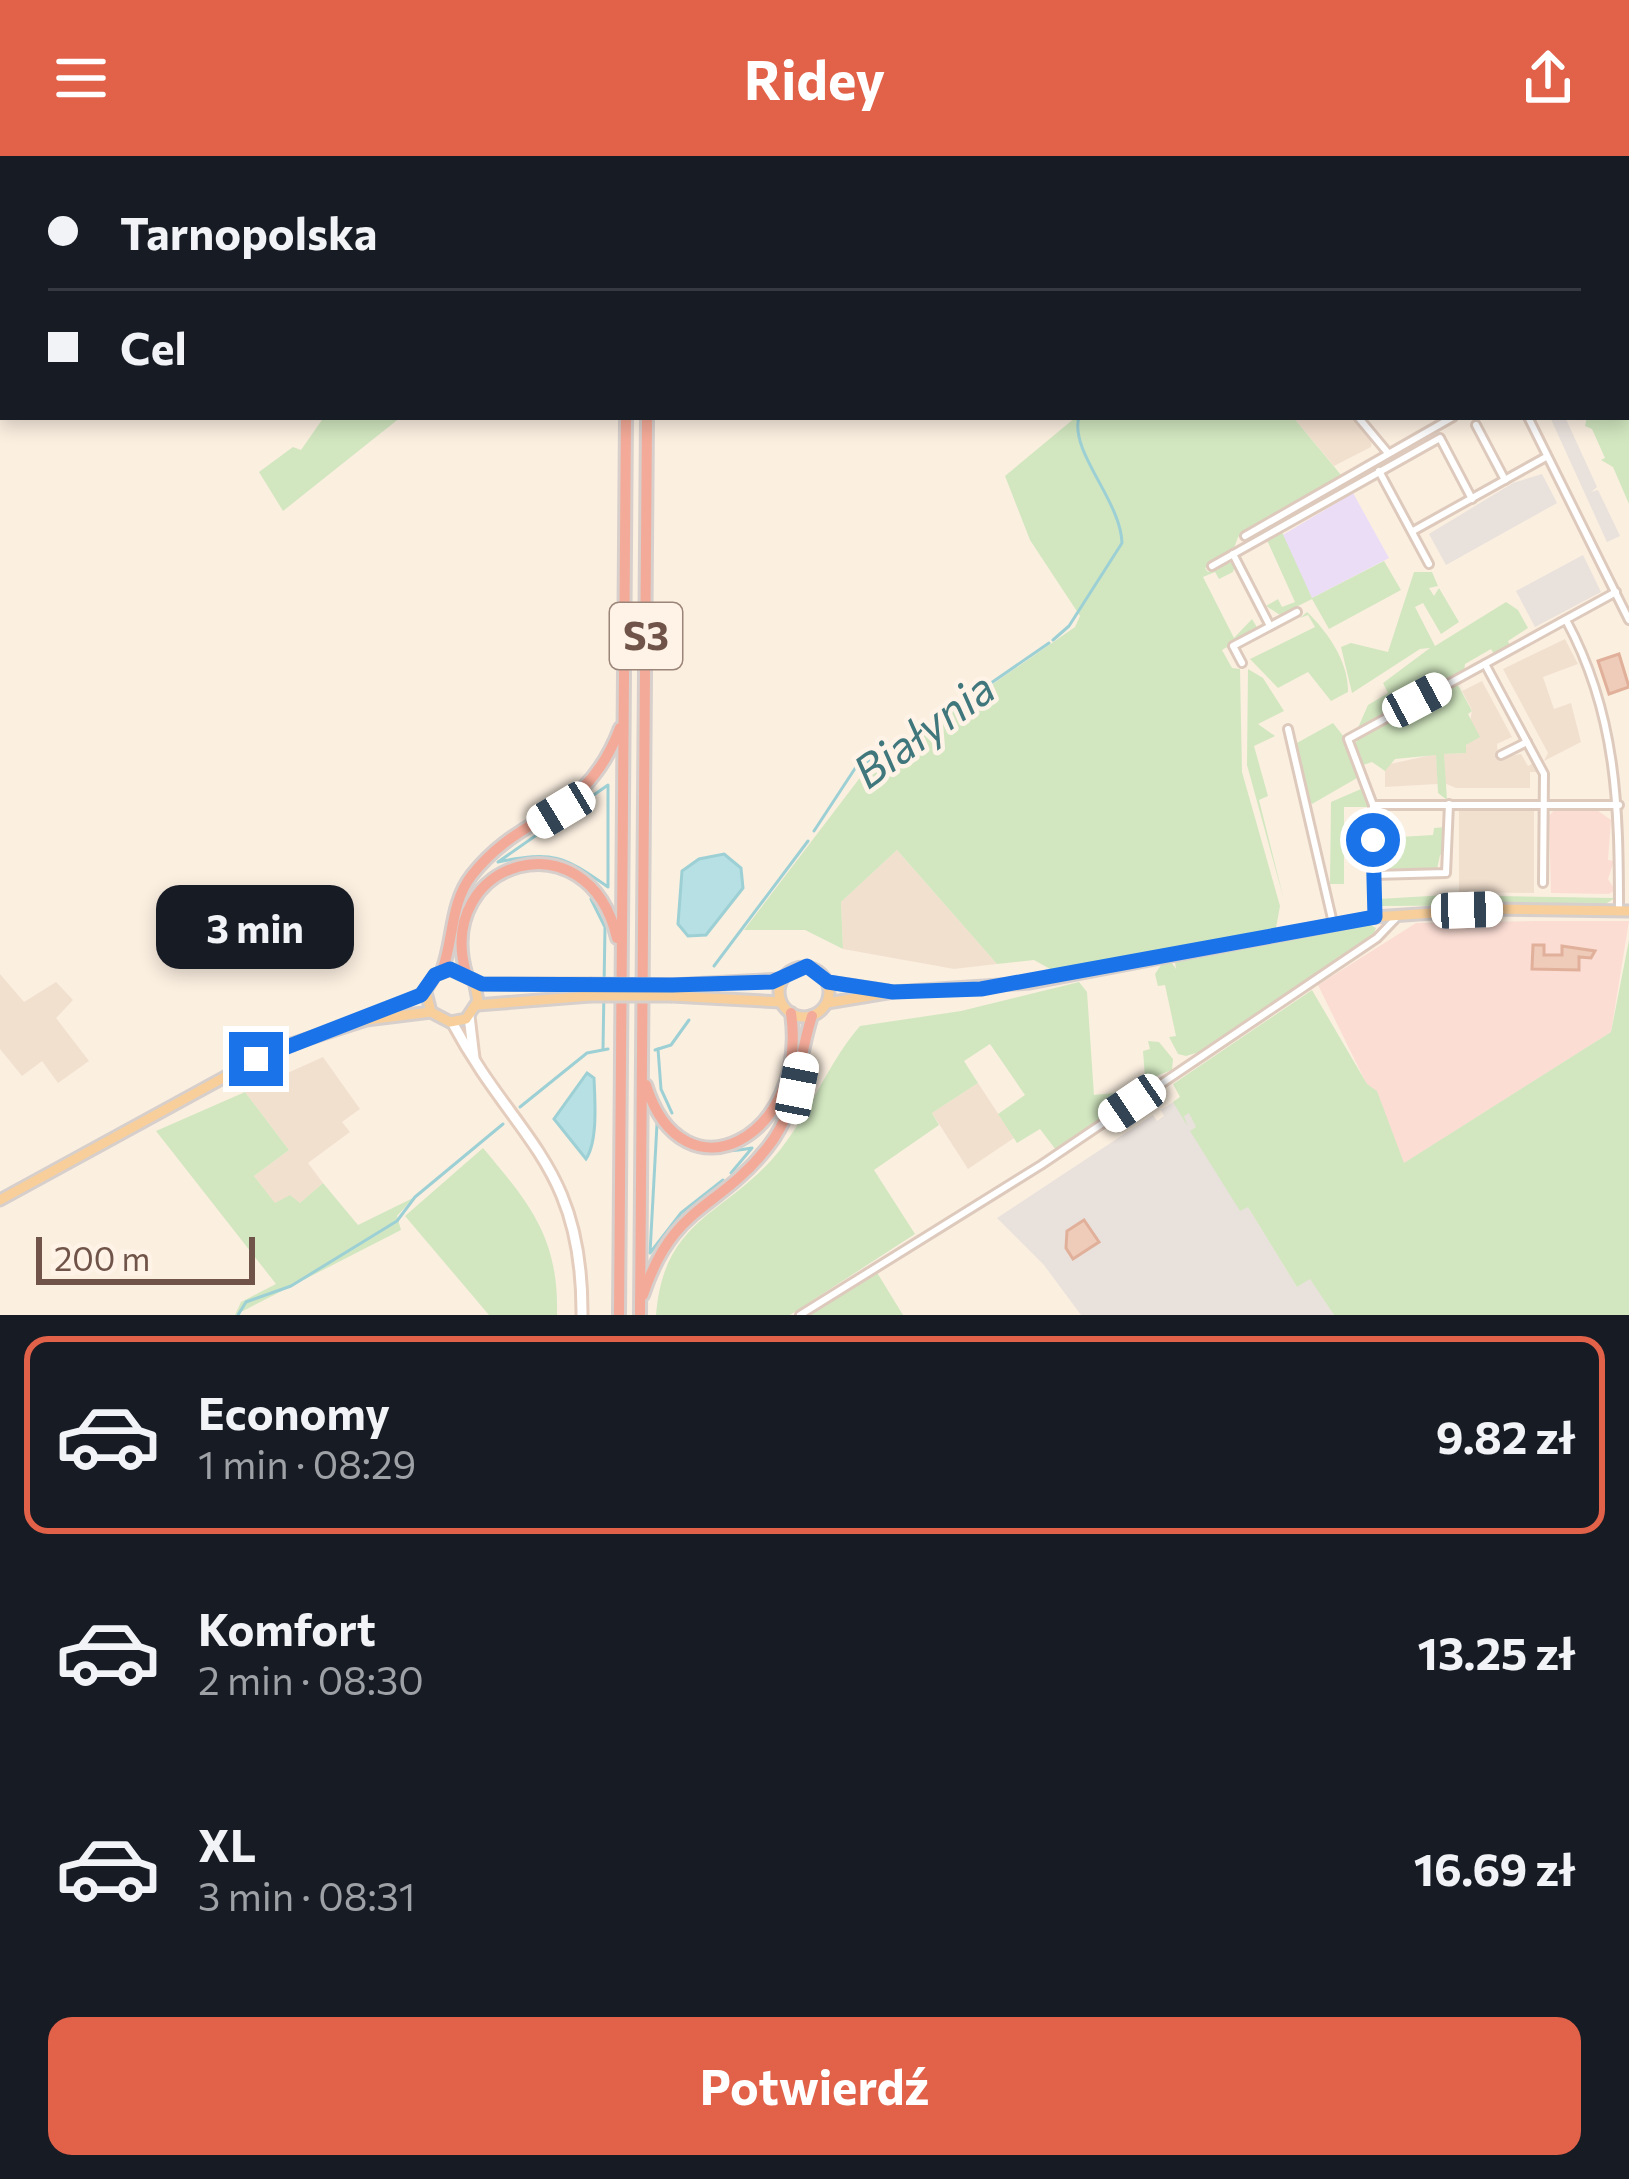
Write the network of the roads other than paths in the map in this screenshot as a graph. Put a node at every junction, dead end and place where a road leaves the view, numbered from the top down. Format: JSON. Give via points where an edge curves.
{"nodes":[{"id":1,"x":626,"y":420,"type":"edge"},
{"id":2,"x":647,"y":420,"type":"edge"},
{"id":3,"x":1361,"y":420,"type":"edge"},
{"id":4,"x":1448,"y":420,"type":"edge"},
{"id":5,"x":1529,"y":420,"type":"edge"},
{"id":6,"x":1476,"y":425,"type":"dead end"},
{"id":7,"x":1388,"y":452,"type":"junction"},
{"id":8,"x":1547,"y":457,"type":"junction"},
{"id":9,"x":1373,"y":461,"type":"junction"},
{"id":10,"x":1381,"y":470,"type":"junction"},
{"id":11,"x":1504,"y":480,"type":"junction"},
{"id":12,"x":1472,"y":499,"type":"junction"},
{"id":13,"x":1413,"y":531,"type":"junction"},
{"id":14,"x":1245,"y":536,"type":"dead end"},
{"id":15,"x":1233,"y":553,"type":"junction"},
{"id":16,"x":1429,"y":564,"type":"dead end"},
{"id":17,"x":1212,"y":566,"type":"dead end"},
{"id":18,"x":1616,"y":592,"type":"junction"},
{"id":19,"x":1297,"y":612,"type":"dead end"},
{"id":20,"x":1566,"y":620,"type":"junction"},
{"id":21,"x":1629,"y":620,"type":"edge"},
{"id":22,"x":1270,"y":626,"type":"junction"},
{"id":23,"x":1242,"y":663,"type":"dead end"},
{"id":24,"x":1485,"y":664,"type":"junction"},
{"id":25,"x":624,"y":719,"type":"junction"},
{"id":26,"x":1288,"y":729,"type":"dead end"},
{"id":27,"x":1527,"y":742,"type":"junction"},
{"id":28,"x":1501,"y":755,"type":"dead end"},
{"id":29,"x":1449,"y":804,"type":"junction"},
{"id":30,"x":1373,"y":805,"type":"junction"},
{"id":31,"x":1543,"y":805,"type":"junction"},
{"id":32,"x":1619,"y":805,"type":"junction"},
{"id":33,"x":1373,"y":875,"type":"junction"},
{"id":34,"x":1543,"y":883,"type":"dead end"},
{"id":35,"x":1624,"y":911,"type":"edge"},
{"id":36,"x":1400,"y":914,"type":"junction"},
{"id":37,"x":1375,"y":917,"type":"junction"},
{"id":38,"x":1333,"y":923,"type":"junction"},
{"id":39,"x":621,"y":961,"type":"junction"},
{"id":40,"x":442,"y":971,"type":"junction"},
{"id":41,"x":466,"y":973,"type":"junction"},
{"id":42,"x":782,"y":979,"type":"junction"},
{"id":43,"x":828,"y":982,"type":"junction"},
{"id":44,"x":476,"y":984,"type":"junction"},
{"id":45,"x":590,"y":990,"type":"junction"},
{"id":46,"x":672,"y":991,"type":"junction"},
{"id":47,"x":426,"y":992,"type":"junction"},
{"id":48,"x":893,"y":992,"type":"junction"},
{"id":49,"x":781,"y":1002,"type":"junction"},
{"id":50,"x":827,"y":1003,"type":"junction"},
{"id":51,"x":477,"y":1005,"type":"junction"},
{"id":52,"x":431,"y":1012,"type":"junction"},
{"id":53,"x":791,"y":1013,"type":"junction"},
{"id":54,"x":469,"y":1016,"type":"junction"},
{"id":55,"x":812,"y":1016,"type":"junction"},
{"id":56,"x":366,"y":1020,"type":"junction"},
{"id":57,"x":452,"y":1022,"type":"junction"},
{"id":58,"x":476,"y":1063,"type":"junction"},
{"id":59,"x":642,"y":1070,"type":"junction"},
{"id":60,"x":0,"y":1200,"type":"edge"},
{"id":61,"x":640,"y":1310,"type":"edge"},
{"id":62,"x":582,"y":1315,"type":"edge"},
{"id":63,"x":619,"y":1315,"type":"edge"},
{"id":64,"x":800,"y":1315,"type":"edge"}],
"edges":[{"from":1,"to":25,"type":"highway","number":"S3"},
{"from":2,"to":59,"type":"highway","number":"S3"},
{"from":3,"to":7,"type":"street"},
{"from":4,"to":7,"type":"street"},
{"from":5,"to":8,"type":"street"},
{"from":6,"to":11,"type":"street"},
{"from":7,"to":9,"type":"street"},
{"from":8,"to":11,"type":"street"},
{"from":8,"to":18,"type":"street"},
{"from":9,"to":10,"type":"street"},
{"from":9,"to":14,"type":"street"},
{"from":10,"to":12,"type":"street","via":[[1439,438]]},
{"from":10,"to":13,"type":"street"},
{"from":10,"to":15,"type":"street"},
{"from":11,"to":12,"type":"street"},
{"from":12,"to":13,"type":"street"},
{"from":13,"to":16,"type":"street"},
{"from":15,"to":17,"type":"street"},
{"from":15,"to":22,"type":"street"},
{"from":18,"to":20,"type":"street"},
{"from":18,"to":21,"type":"street"},
{"from":19,"to":22,"type":"street"},
{"from":20,"to":24,"type":"street"},
{"from":20,"to":32,"type":"street","via":[[1604,713]]},
{"from":22,"to":23,"type":"street","via":[[1233,646]]},
{"from":24,"to":27,"type":"street"},
{"from":24,"to":30,"type":"street","via":[[1348,739]]},
{"from":25,"to":39,"type":"highway","number":"S3"},
{"from":25,"to":40,"type":"highway","via":[[581,795],[472,875]]},
{"from":26,"to":38,"type":"street"},
{"from":27,"to":28,"type":"street"},
{"from":27,"to":31,"type":"street","via":[[1544,774]]},
{"from":29,"to":30,"type":"street"},
{"from":29,"to":31,"type":"street"},
{"from":29,"to":33,"type":"street","via":[[1445,873]]},
{"from":30,"to":33,"type":"street"},
{"from":31,"to":32,"type":"street"},
{"from":31,"to":34,"type":"street"},
{"from":32,"to":35,"type":"street"},
{"from":33,"to":37,"type":"street"},
{"from":35,"to":36,"type":"main road"},
{"from":36,"to":37,"type":"main road"},
{"from":36,"to":64,"type":"street","via":[[1377,938],[1040,1165]]},
{"from":37,"to":38,"type":"main road"},
{"from":38,"to":48,"type":"main road","via":[[1030,983]]},
{"from":39,"to":41,"type":"highway","via":[[608,908],[593,886],[568,868],[524,864],[497,875],[468,910]]},
{"from":39,"to":63,"type":"highway","number":"S3"},
{"from":40,"to":41,"type":"main road"},
{"from":40,"to":47,"type":"main road"},
{"from":41,"to":44,"type":"main road"},
{"from":42,"to":43,"type":"main road","via":[[807,966]]},
{"from":42,"to":46,"type":"main road"},
{"from":42,"to":49,"type":"main road"},
{"from":43,"to":48,"type":"main road"},
{"from":43,"to":50,"type":"main road"},
{"from":44,"to":45,"type":"main road"},
{"from":44,"to":51,"type":"main road"},
{"from":45,"to":46,"type":"main road","bridge":true},
{"from":45,"to":51,"type":"main road"},
{"from":46,"to":49,"type":"main road"},
{"from":47,"to":52,"type":"main road"},
{"from":47,"to":56,"type":"main road"},
{"from":48,"to":50,"type":"main road"},
{"from":49,"to":53,"type":"main road"},
{"from":50,"to":55,"type":"main road"},
{"from":51,"to":54,"type":"main road"},
{"from":52,"to":56,"type":"main road"},
{"from":52,"to":57,"type":"main road"},
{"from":53,"to":55,"type":"main road"},
{"from":53,"to":59,"type":"highway","via":[[782,1098],[743,1141],[702,1144],[678,1133],[661,1118]]},
{"from":54,"to":57,"type":"main road"},
{"from":54,"to":58,"type":"main road"},
{"from":55,"to":61,"type":"highway","via":[[784,1122],[755,1161],[675,1228]]},
{"from":56,"to":60,"type":"main road","via":[[276,1049]]},
{"from":57,"to":58,"type":"main road"},
{"from":58,"to":62,"type":"main road","via":[[544,1153],[564,1195],[579,1253]]},
{"from":59,"to":61,"type":"highway","number":"S3"}]}
